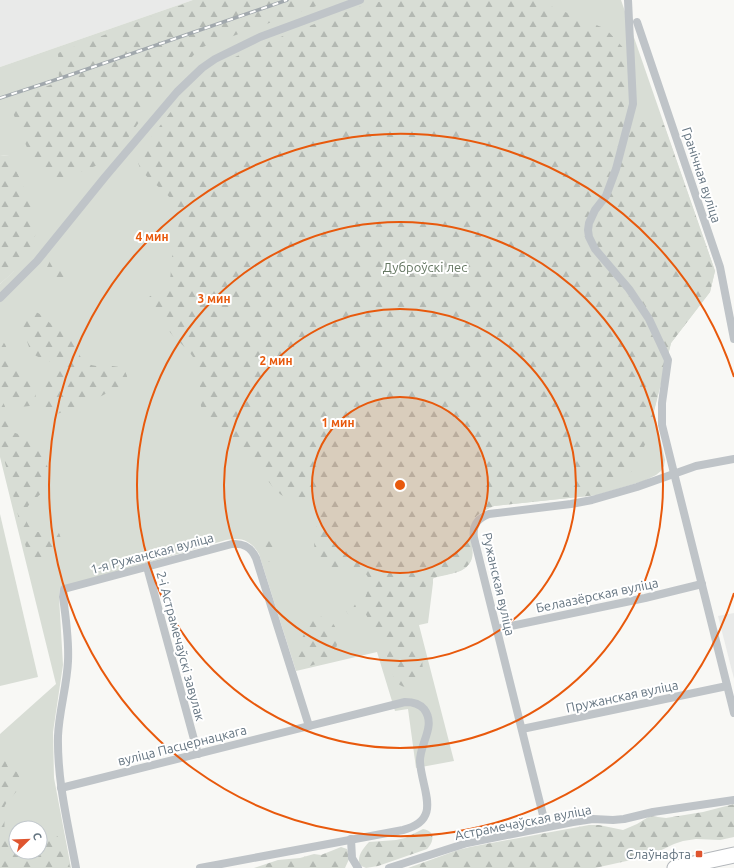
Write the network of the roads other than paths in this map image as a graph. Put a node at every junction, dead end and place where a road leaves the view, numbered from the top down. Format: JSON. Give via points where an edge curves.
{"nodes":[{"id":1,"x":360,"y":0,"type":"edge"},
{"id":2,"x":628,"y":0,"type":"edge"},
{"id":3,"x":637,"y":22,"type":"dead end"},
{"id":4,"x":0,"y":298,"type":"edge"},
{"id":5,"x":734,"y":339,"type":"edge"},
{"id":6,"x":734,"y":459,"type":"edge"},
{"id":7,"x":674,"y":473,"type":"junction"},
{"id":8,"x":147,"y":567,"type":"junction"},
{"id":9,"x":702,"y":584,"type":"junction"},
{"id":10,"x":497,"y":629,"type":"junction"},
{"id":11,"x":727,"y":686,"type":"junction"},
{"id":12,"x":734,"y":713,"type":"edge"},
{"id":13,"x":309,"y":726,"type":"junction"},
{"id":14,"x":522,"y":729,"type":"junction"},
{"id":15,"x":198,"y":754,"type":"junction"},
{"id":16,"x":60,"y":788,"type":"junction"},
{"id":17,"x":734,"y":800,"type":"edge"},
{"id":18,"x":546,"y":828,"type":"junction"},
{"id":19,"x":351,"y":839,"type":"junction"},
{"id":20,"x":734,"y":855,"type":"edge"},
{"id":21,"x":734,"y":866,"type":"edge"},
{"id":22,"x":76,"y":868,"type":"edge"},
{"id":23,"x":200,"y":868,"type":"edge"},
{"id":24,"x":358,"y":868,"type":"edge"},
{"id":25,"x":389,"y":868,"type":"edge"},
{"id":26,"x":675,"y":868,"type":"edge"},
{"id":27,"x":723,"y":868,"type":"edge"}],
"edges":[{"from":1,"to":4,"type":"street","via":[[260,37],[214,59],[202,68],[177,92],[37,261]]},
{"from":2,"to":7,"type":"street","via":[[633,104],[616,170],[606,196],[595,210],[588,230],[595,249],[630,289],[649,319],[668,360],[662,403],[662,425]]},
{"from":3,"to":5,"type":"street","name":"Гранічная вуліца","via":[[720,266]]},
{"from":6,"to":7,"type":"street"},
{"from":7,"to":9,"type":"street"},
{"from":7,"to":10,"type":"street","name":"Ружанская вуліца","via":[[592,500],[490,514],[480,518],[473,532]]},
{"from":8,"to":13,"type":"street","name":"1-я Ружанская вуліца","via":[[232,544],[242,544],[250,548],[256,558]]},
{"from":8,"to":15,"type":"street","name":"2-і Астрамечаўскі завулак"},
{"from":8,"to":16,"type":"street","name":"1-я Ружанская вуліца","via":[[64,589],[68,662],[58,734]]},
{"from":9,"to":10,"type":"street","name":"Белаазёрская вуліца"},
{"from":9,"to":11,"type":"street"},
{"from":10,"to":14,"type":"street","name":"Ружанская вуліца"},
{"from":11,"to":12,"type":"street"},
{"from":11,"to":14,"type":"street","name":"Пружанская вуліца"},
{"from":13,"to":15,"type":"street","name":"вуліца Пасцернацкага"},
{"from":13,"to":19,"type":"street","name":"вуліца Пасцернацкага","via":[[405,702],[423,707],[428,719],[428,732],[420,762],[427,798],[426,815],[415,826]]},
{"from":14,"to":18,"type":"street","name":"Ружанская вуліца"},
{"from":15,"to":16,"type":"street","name":"вуліца Пасцернацкага"},
{"from":16,"to":22,"type":"street"},
{"from":17,"to":18,"type":"street","name":"Астрамечаўская вуліца","via":[[624,819],[593,819]]},
{"from":18,"to":25,"type":"street","name":"Астрамечаўская вуліца","via":[[467,843]]},
{"from":19,"to":23,"type":"street"},
{"from":19,"to":24,"type":"street","via":[[352,858]]},
{"from":20,"to":26,"type":"highway"},
{"from":21,"to":27,"type":"highway"}]}
